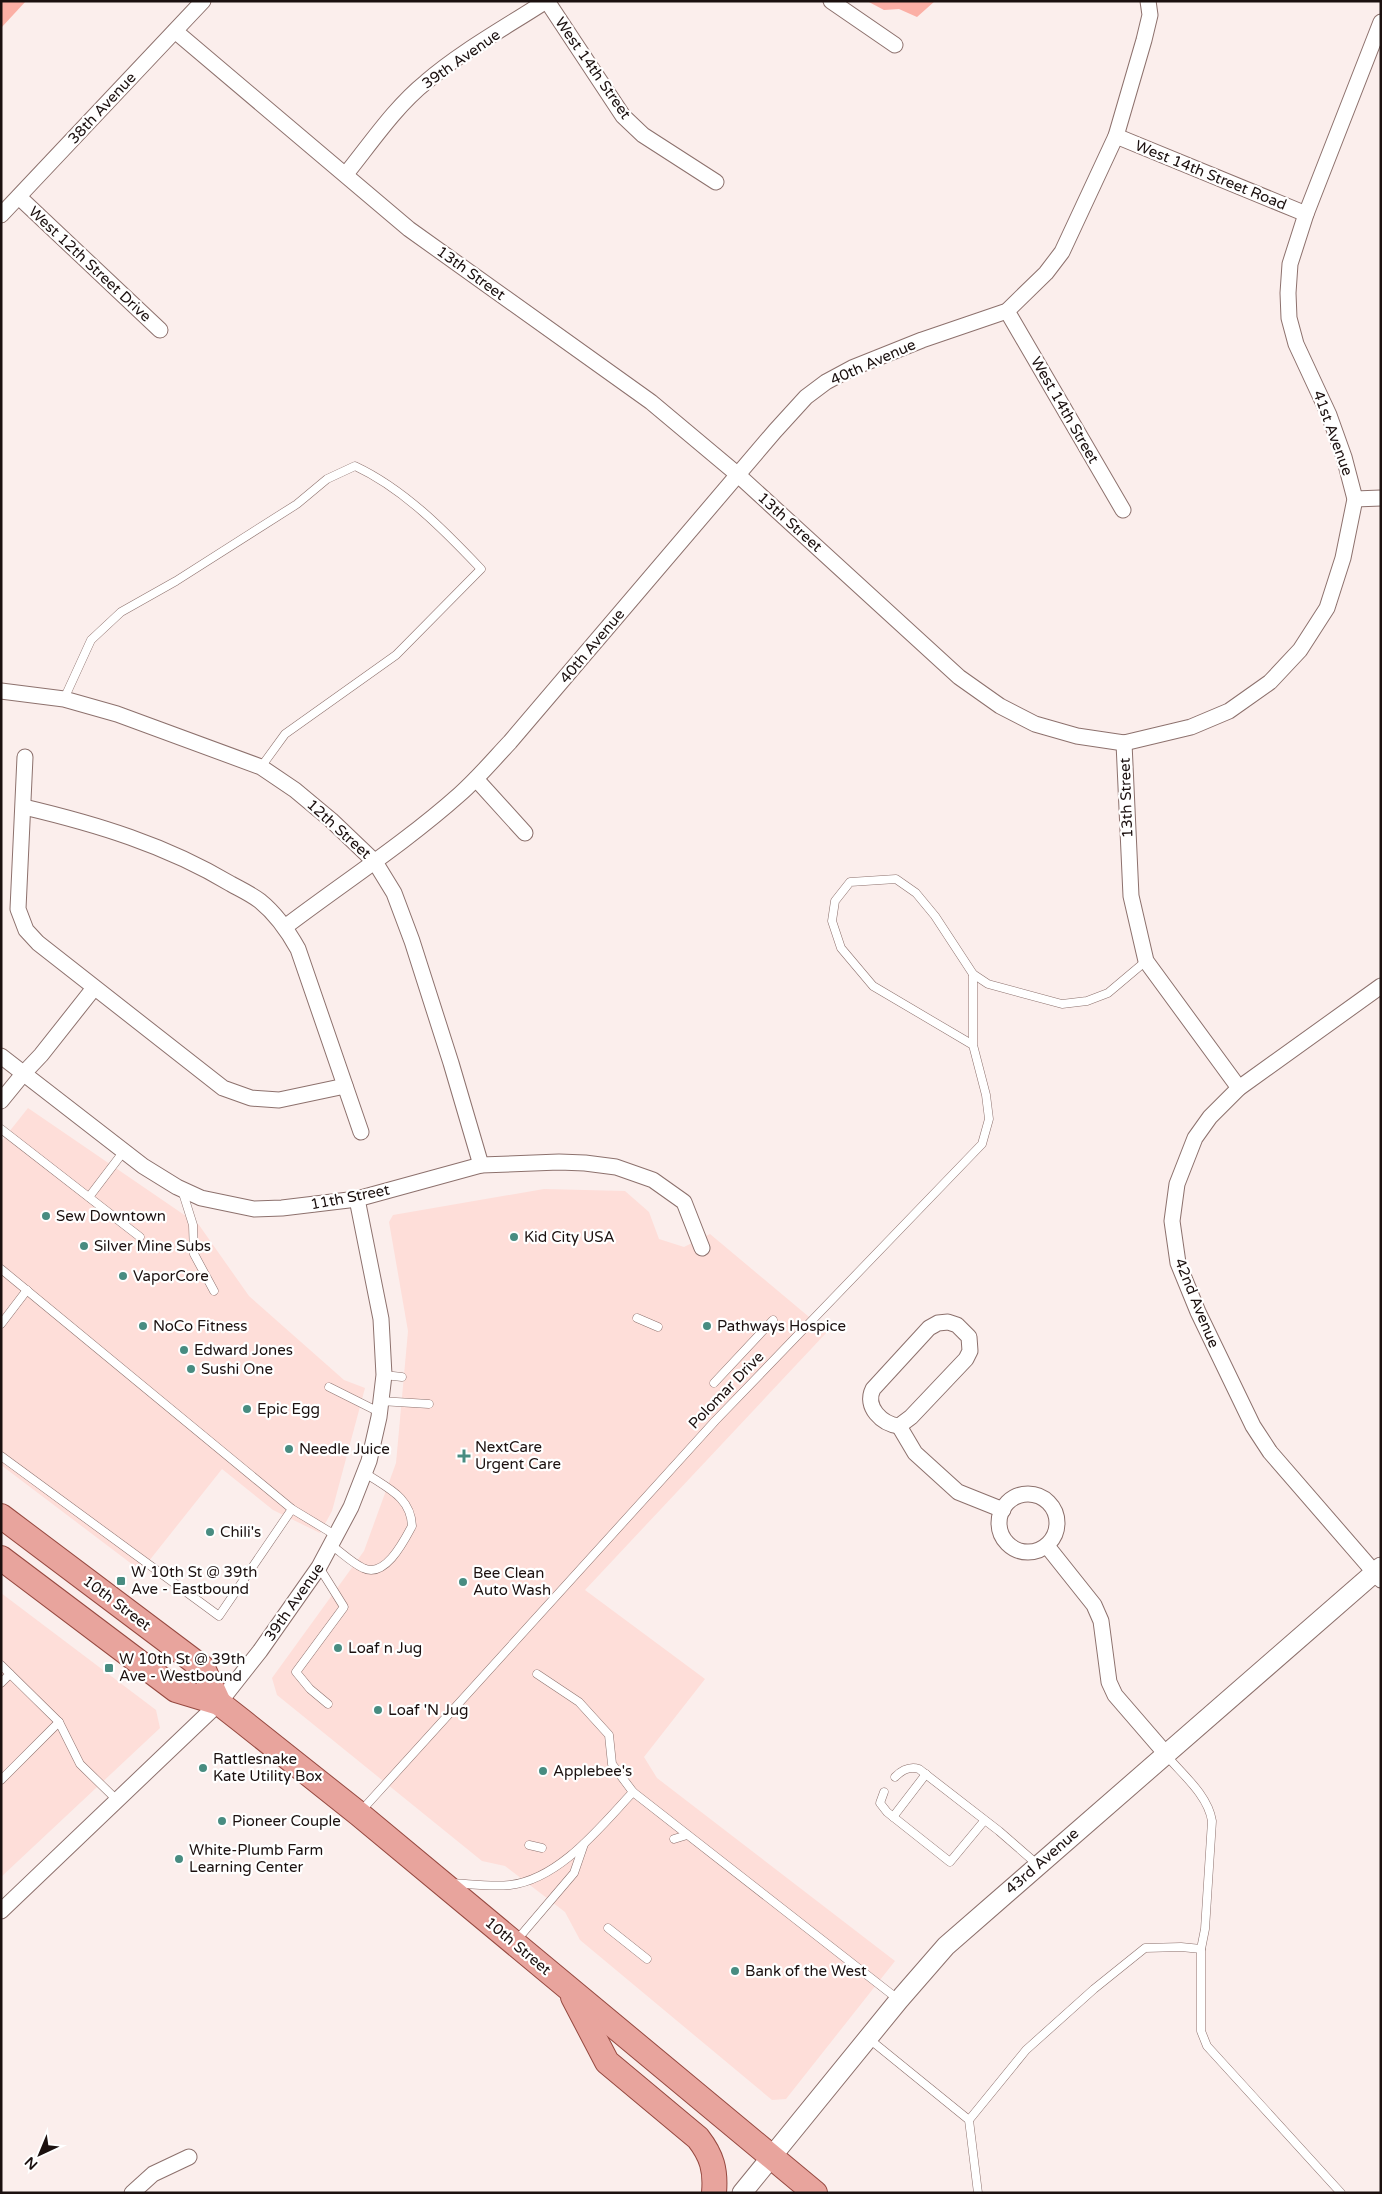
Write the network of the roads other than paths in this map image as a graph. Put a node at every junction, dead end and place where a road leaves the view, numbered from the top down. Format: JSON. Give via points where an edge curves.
{"nodes":[{"id":1,"x":203,"y":1,"type":"edge"},
{"id":2,"x":546,"y":1,"type":"edge"},
{"id":3,"x":830,"y":1,"type":"edge"},
{"id":4,"x":1148,"y":1,"type":"edge"},
{"id":5,"x":1381,"y":22,"type":"edge"},
{"id":6,"x":175,"y":32,"type":"junction"},
{"id":7,"x":895,"y":45,"type":"dead end"},
{"id":8,"x":1116,"y":136,"type":"junction"},
{"id":9,"x":346,"y":174,"type":"junction"},
{"id":10,"x":716,"y":182,"type":"dead end"},
{"id":11,"x":19,"y":197,"type":"junction"},
{"id":12,"x":1306,"y":214,"type":"junction"},
{"id":13,"x":1,"y":215,"type":"edge"},
{"id":14,"x":1007,"y":311,"type":"junction"},
{"id":15,"x":160,"y":330,"type":"dead end"},
{"id":16,"x":737,"y":474,"type":"junction"},
{"id":17,"x":1381,"y":498,"type":"edge"},
{"id":18,"x":1355,"y":499,"type":"junction"},
{"id":19,"x":1123,"y":510,"type":"dead end"},
{"id":20,"x":1,"y":692,"type":"edge"},
{"id":21,"x":64,"y":699,"type":"junction"},
{"id":22,"x":1124,"y":743,"type":"junction"},
{"id":23,"x":25,"y":756,"type":"dead end"},
{"id":24,"x":261,"y":767,"type":"junction"},
{"id":25,"x":476,"y":779,"type":"junction"},
{"id":26,"x":24,"y":807,"type":"junction"},
{"id":27,"x":526,"y":833,"type":"dead end"},
{"id":28,"x":375,"y":862,"type":"junction"},
{"id":29,"x":285,"y":926,"type":"junction"},
{"id":30,"x":1146,"y":961,"type":"junction"},
{"id":31,"x":973,"y":974,"type":"junction"},
{"id":32,"x":1381,"y":986,"type":"edge"},
{"id":33,"x":94,"y":988,"type":"junction"},
{"id":34,"x":973,"y":1045,"type":"junction"},
{"id":35,"x":1,"y":1056,"type":"edge"},
{"id":36,"x":23,"y":1074,"type":"junction"},
{"id":37,"x":345,"y":1086,"type":"junction"},
{"id":38,"x":1239,"y":1088,"type":"junction"},
{"id":39,"x":1,"y":1101,"type":"edge"},
{"id":40,"x":1,"y":1129,"type":"edge"},
{"id":41,"x":361,"y":1132,"type":"dead end"},
{"id":42,"x":124,"y":1152,"type":"junction"},
{"id":43,"x":481,"y":1165,"type":"junction"},
{"id":44,"x":182,"y":1190,"type":"junction"},
{"id":45,"x":89,"y":1198,"type":"junction"},
{"id":46,"x":357,"y":1198,"type":"junction"},
{"id":47,"x":140,"y":1237,"type":"dead end"},
{"id":48,"x":702,"y":1248,"type":"dead end"},
{"id":49,"x":1,"y":1269,"type":"edge"},
{"id":50,"x":27,"y":1290,"type":"junction"},
{"id":51,"x":214,"y":1291,"type":"dead end"},
{"id":52,"x":637,"y":1318,"type":"dead end"},
{"id":53,"x":773,"y":1320,"type":"dead end"},
{"id":54,"x":1,"y":1324,"type":"edge"},
{"id":55,"x":658,"y":1327,"type":"dead end"},
{"id":56,"x":384,"y":1375,"type":"junction"},
{"id":57,"x":402,"y":1377,"type":"dead end"},
{"id":58,"x":714,"y":1384,"type":"dead end"},
{"id":59,"x":329,"y":1387,"type":"dead end"},
{"id":60,"x":429,"y":1404,"type":"dead end"},
{"id":61,"x":380,"y":1406,"type":"junction"},
{"id":62,"x":899,"y":1426,"type":"junction"},
{"id":63,"x":1,"y":1456,"type":"edge"},
{"id":64,"x":365,"y":1473,"type":"junction"},
{"id":65,"x":292,"y":1509,"type":"junction"},
{"id":66,"x":1003,"y":1510,"type":"junction"},
{"id":67,"x":1,"y":1516,"type":"edge"},
{"id":68,"x":333,"y":1540,"type":"junction"},
{"id":69,"x":1047,"y":1546,"type":"junction"},
{"id":70,"x":1,"y":1558,"type":"edge"},
{"id":71,"x":319,"y":1567,"type":"junction"},
{"id":72,"x":1379,"y":1573,"type":"edge"},
{"id":73,"x":1,"y":1665,"type":"edge"},
{"id":74,"x":10,"y":1674,"type":"junction"},
{"id":75,"x":537,"y":1674,"type":"dead end"},
{"id":76,"x":1,"y":1683,"type":"edge"},
{"id":77,"x":219,"y":1703,"type":"junction"},
{"id":78,"x":328,"y":1704,"type":"dead end"},
{"id":79,"x":59,"y":1722,"type":"junction"},
{"id":80,"x":1166,"y":1754,"type":"junction"},
{"id":81,"x":926,"y":1774,"type":"junction"},
{"id":82,"x":895,"y":1777,"type":"dead end"},
{"id":83,"x":1,"y":1780,"type":"edge"},
{"id":84,"x":633,"y":1792,"type":"junction"},
{"id":85,"x":884,"y":1792,"type":"dead end"},
{"id":86,"x":118,"y":1801,"type":"junction"},
{"id":87,"x":359,"y":1814,"type":"junction"},
{"id":88,"x":893,"y":1817,"type":"junction"},
{"id":89,"x":984,"y":1821,"type":"junction"},
{"id":90,"x":687,"y":1835,"type":"junction"},
{"id":91,"x":674,"y":1840,"type":"dead end"},
{"id":92,"x":584,"y":1844,"type":"junction"},
{"id":93,"x":529,"y":1845,"type":"dead end"},
{"id":94,"x":542,"y":1848,"type":"dead end"},
{"id":95,"x":1038,"y":1865,"type":"junction"},
{"id":96,"x":442,"y":1883,"type":"junction"},
{"id":97,"x":1,"y":1911,"type":"edge"},
{"id":98,"x":608,"y":1928,"type":"dead end"},
{"id":99,"x":514,"y":1943,"type":"junction"},
{"id":100,"x":1201,"y":1949,"type":"junction"},
{"id":101,"x":647,"y":1958,"type":"dead end"},
{"id":102,"x":569,"y":1989,"type":"junction"},
{"id":103,"x":899,"y":2000,"type":"junction"},
{"id":104,"x":868,"y":2038,"type":"junction"},
{"id":105,"x":969,"y":2120,"type":"junction"},
{"id":106,"x":189,"y":2157,"type":"dead end"},
{"id":107,"x":772,"y":2158,"type":"junction"},
{"id":108,"x":132,"y":2193,"type":"edge"},
{"id":109,"x":714,"y":2193,"type":"edge"},
{"id":110,"x":742,"y":2193,"type":"edge"},
{"id":111,"x":815,"y":2193,"type":"edge"},
{"id":112,"x":978,"y":2193,"type":"edge"},
{"id":113,"x":1341,"y":2193,"type":"edge"}],
"edges":[{"from":1,"to":6,"type":"street","name":"38th Avenue"},
{"from":2,"to":9,"type":"street","name":"39th Avenue","via":[[424,83],[386,122]]},
{"from":2,"to":10,"type":"street","name":"West 14th Street","via":[[623,116],[644,134]]},
{"from":3,"to":7,"type":"street"},
{"from":4,"to":8,"type":"street","name":"40th Avenue","via":[[1150,14],[1144,40]]},
{"from":5,"to":12,"type":"street","name":"41st Avenue"},
{"from":6,"to":9,"type":"street","name":"13th Street"},
{"from":6,"to":11,"type":"street","name":"38th Avenue"},
{"from":8,"to":12,"type":"street","name":"West 14th Street Road"},
{"from":8,"to":14,"type":"street","name":"40th Avenue","via":[[1062,252],[1046,273]]},
{"from":9,"to":16,"type":"street","name":"13th Street","via":[[409,229],[651,402]]},
{"from":11,"to":13,"type":"street","name":"38th Avenue"},
{"from":11,"to":15,"type":"street","name":"West 12th Street Drive"},
{"from":12,"to":18,"type":"street","name":"41st Avenue","via":[[1290,264],[1289,318],[1296,344],[1329,415]]},
{"from":14,"to":16,"type":"street","name":"40th Avenue","via":[[922,340],[826,382],[800,404]]},
{"from":14,"to":19,"type":"street","name":"West 14th Street"},
{"from":16,"to":22,"type":"street","name":"13th Street","via":[[959,677],[1000,706],[1035,724],[1077,736]]},
{"from":16,"to":25,"type":"street","name":"40th Avenue"},
{"from":17,"to":18,"type":"street"},
{"from":18,"to":22,"type":"street","name":"41st Avenue","via":[[1343,558],[1327,608],[1300,650],[1270,682],[1229,711],[1191,727]]},
{"from":20,"to":21,"type":"street","name":"12th Street"},
{"from":21,"to":24,"type":"street","name":"12th Street","via":[[117,714]]},
{"from":21,"to":24,"type":"lane","via":[[91,640],[121,612],[297,504],[327,479],[355,466],[378,477],[441,527],[481,569],[396,655],[285,734]]},
{"from":22,"to":30,"type":"street","name":"13th Street","via":[[1131,896]]},
{"from":23,"to":26,"type":"street"},
{"from":24,"to":28,"type":"street","name":"12th Street","via":[[295,790]]},
{"from":25,"to":27,"type":"street"},
{"from":25,"to":28,"type":"street","name":"40th Avenue"},
{"from":26,"to":29,"type":"street","via":[[84,821],[157,846],[260,901]]},
{"from":26,"to":33,"type":"street","via":[[18,909],[26,930],[38,944]]},
{"from":28,"to":29,"type":"street","name":"40th Avenue"},
{"from":28,"to":43,"type":"street","name":"12th Street","via":[[394,893],[412,941]]},
{"from":29,"to":37,"type":"street","via":[[298,949]]},
{"from":30,"to":31,"type":"lane","via":[[1108,993],[1087,1001],[1062,1004],[988,984]]},
{"from":30,"to":38,"type":"street","name":"13th Street"},
{"from":31,"to":34,"type":"lane","name":"Polomar Drive"},
{"from":31,"to":34,"type":"lane","via":[[935,916],[916,893],[896,879],[850,882],[835,901],[832,922],[841,948],[874,986]]},
{"from":32,"to":38,"type":"street","name":"42nd Avenue"},
{"from":33,"to":36,"type":"street"},
{"from":33,"to":37,"type":"street","via":[[224,1088],[251,1098],[279,1100]]},
{"from":34,"to":87,"type":"lane","name":"Polomar Drive","via":[[989,1119],[982,1144],[715,1421]]},
{"from":35,"to":36,"type":"street","name":"11th Street"},
{"from":36,"to":39,"type":"street"},
{"from":36,"to":42,"type":"street","name":"11th Street"},
{"from":37,"to":41,"type":"street"},
{"from":38,"to":72,"type":"street","name":"42nd Avenue","via":[[1210,1117],[1195,1138],[1177,1184],[1172,1221],[1178,1263],[1253,1426],[1270,1452]]},
{"from":40,"to":45,"type":"lane"},
{"from":42,"to":44,"type":"street","name":"11th Street"},
{"from":42,"to":45,"type":"lane"},
{"from":43,"to":46,"type":"street","name":"11th Street"},
{"from":43,"to":48,"type":"street","name":"11th Street","via":[[585,1163],[616,1167],[653,1180],[684,1202]]},
{"from":44,"to":46,"type":"street","name":"11th Street","via":[[202,1198],[254,1209]]},
{"from":44,"to":51,"type":"lane","via":[[193,1225],[194,1254]]},
{"from":45,"to":47,"type":"lane"},
{"from":46,"to":56,"type":"street","name":"39th Avenue","via":[[381,1319]]},
{"from":49,"to":50,"type":"lane"},
{"from":50,"to":54,"type":"lane"},
{"from":50,"to":65,"type":"lane"},
{"from":52,"to":55,"type":"lane"},
{"from":53,"to":58,"type":"lane"},
{"from":56,"to":57,"type":"lane"},
{"from":56,"to":61,"type":"street","name":"39th Avenue"},
{"from":59,"to":61,"type":"lane"},
{"from":60,"to":61,"type":"lane"},
{"from":61,"to":64,"type":"street","name":"39th Avenue"},
{"from":62,"to":62,"type":"street","via":[[912,1418],[966,1359],[970,1351],[969,1337],[958,1325],[938,1323],[929,1328],[873,1389],[870,1400],[873,1410],[885,1422]]},
{"from":62,"to":66,"type":"street","via":[[915,1453],[958,1492]]},
{"from":63,"to":65,"type":"lane","via":[[219,1616]]},
{"from":64,"to":68,"type":"street","name":"39th Avenue"},
{"from":64,"to":68,"type":"lane","via":[[408,1506],[412,1526],[385,1565],[376,1570],[364,1569]]},
{"from":65,"to":68,"type":"lane"},
{"from":66,"to":69,"type":"street","via":[[1000,1529],[1010,1545],[1028,1552]]},
{"from":66,"to":69,"type":"street","via":[[1016,1497],[1025,1494],[1050,1504],[1058,1521],[1057,1530]]},
{"from":67,"to":77,"type":"main road","name":"10th Street","via":[[203,1668]]},
{"from":68,"to":71,"type":"street","name":"39th Avenue"},
{"from":69,"to":80,"type":"street","via":[[1094,1605],[1101,1621],[1109,1682],[1115,1695]]},
{"from":70,"to":77,"type":"main road","name":"10th Street","via":[[176,1690]]},
{"from":71,"to":77,"type":"street","name":"39th Avenue"},
{"from":71,"to":78,"type":"lane","via":[[344,1607],[296,1672]]},
{"from":72,"to":80,"type":"street","name":"43rd Avenue"},
{"from":73,"to":74,"type":"lane"},
{"from":74,"to":76,"type":"lane"},
{"from":74,"to":79,"type":"lane"},
{"from":75,"to":84,"type":"lane","via":[[580,1702],[609,1735],[612,1764]]},
{"from":77,"to":86,"type":"street","name":"39th Avenue"},
{"from":77,"to":87,"type":"main road","name":"10th Street"},
{"from":79,"to":83,"type":"lane"},
{"from":79,"to":86,"type":"lane","via":[[80,1764]]},
{"from":80,"to":95,"type":"street","name":"43rd Avenue"},
{"from":80,"to":100,"type":"lane","via":[[1210,1809],[1212,1830]]},
{"from":81,"to":82,"type":"lane","via":[[909,1768]]},
{"from":81,"to":88,"type":"lane"},
{"from":81,"to":89,"type":"lane"},
{"from":84,"to":90,"type":"lane"},
{"from":84,"to":92,"type":"lane"},
{"from":85,"to":88,"type":"lane","via":[[880,1803]]},
{"from":86,"to":97,"type":"street","name":"39th Avenue"},
{"from":87,"to":96,"type":"main road","name":"10th Street"},
{"from":88,"to":89,"type":"lane","via":[[950,1862]]},
{"from":89,"to":95,"type":"lane"},
{"from":90,"to":91,"type":"lane"},
{"from":90,"to":103,"type":"lane","via":[[718,1864]]},
{"from":92,"to":96,"type":"lane","via":[[534,1879],[509,1885]]},
{"from":92,"to":99,"type":"lane","via":[[574,1873]]},
{"from":93,"to":94,"type":"lane"},
{"from":95,"to":103,"type":"street","name":"43rd Avenue","via":[[946,1946]]},
{"from":96,"to":99,"type":"main road","name":"10th Street"},
{"from":98,"to":101,"type":"lane"},
{"from":99,"to":102,"type":"main road","name":"10th Street"},
{"from":100,"to":105,"type":"lane","via":[[1145,1948],[1026,2050]]},
{"from":100,"to":113,"type":"lane","via":[[1201,2031],[1207,2046]]},
{"from":102,"to":107,"type":"main road","name":"10th Street"},
{"from":102,"to":109,"type":"main road","via":[[607,2062],[698,2138],[709,2152],[715,2176]]},
{"from":103,"to":104,"type":"street","name":"43rd Avenue"},
{"from":104,"to":105,"type":"lane"},
{"from":104,"to":107,"type":"street","name":"43rd Avenue"},
{"from":105,"to":112,"type":"lane"},
{"from":106,"to":108,"type":"street","via":[[153,2174]]},
{"from":107,"to":110,"type":"street","name":"43rd Avenue"},
{"from":107,"to":111,"type":"main road","name":"10th Street"}]}
